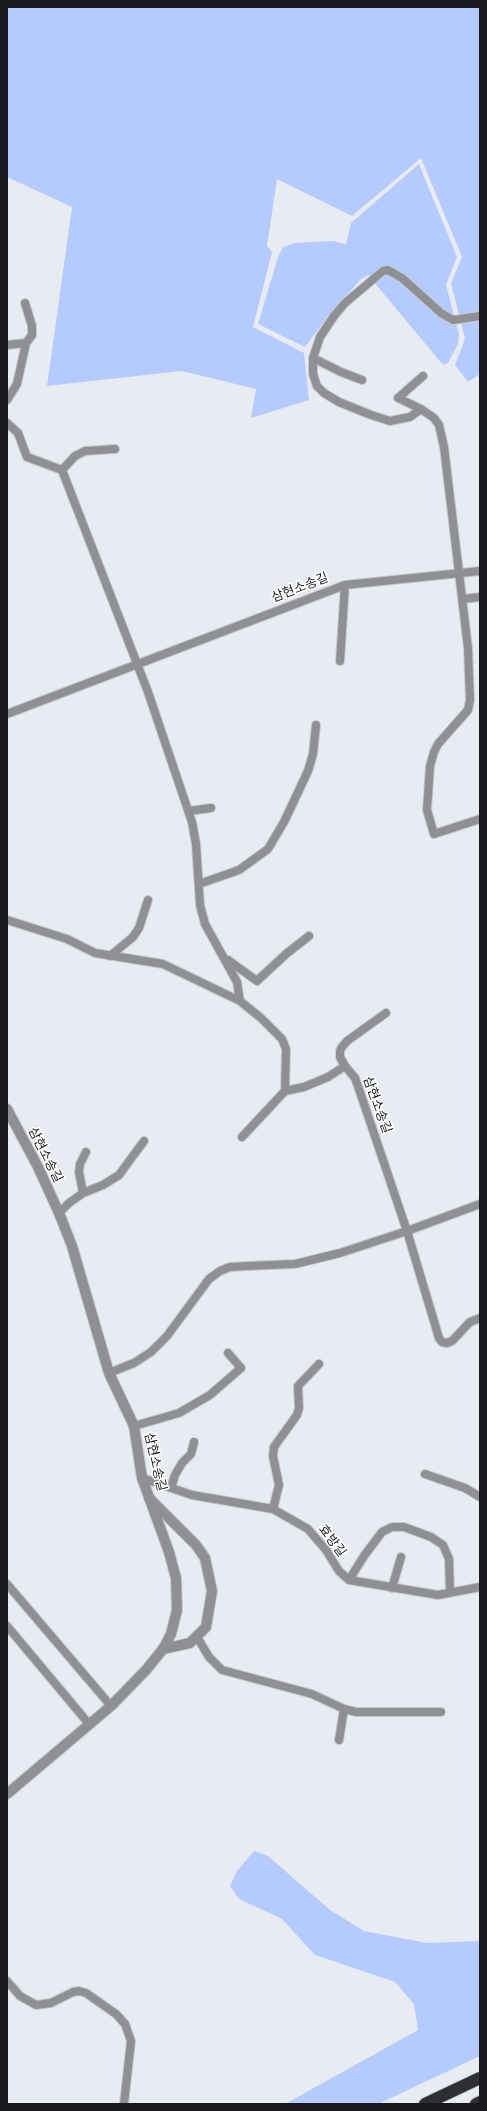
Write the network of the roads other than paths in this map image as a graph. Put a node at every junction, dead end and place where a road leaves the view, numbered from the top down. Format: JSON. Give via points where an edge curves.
{"nodes":[{"id":1,"x":25,"y":303,"type":"dead end"},
{"id":2,"x":480,"y":316,"type":"edge"},
{"id":3,"x":26,"y":343,"type":"junction"},
{"id":4,"x":7,"y":345,"type":"edge"},
{"id":5,"x":313,"y":358,"type":"junction"},
{"id":6,"x":423,"y":376,"type":"dead end"},
{"id":7,"x":362,"y":380,"type":"dead end"},
{"id":8,"x":7,"y":400,"type":"edge"},
{"id":9,"x":421,"y":409,"type":"junction"},
{"id":10,"x":7,"y":423,"type":"edge"},
{"id":11,"x":115,"y":449,"type":"dead end"},
{"id":12,"x":62,"y":470,"type":"junction"},
{"id":13,"x":480,"y":571,"type":"edge"},
{"id":14,"x":459,"y":575,"type":"junction"},
{"id":15,"x":344,"y":585,"type":"junction"},
{"id":16,"x":480,"y":597,"type":"edge"},
{"id":17,"x":463,"y":599,"type":"junction"},
{"id":18,"x":340,"y":661,"type":"dead end"},
{"id":19,"x":137,"y":664,"type":"junction"},
{"id":20,"x":7,"y":714,"type":"edge"},
{"id":21,"x":316,"y":725,"type":"dead end"},
{"id":22,"x":211,"y":808,"type":"dead end"},
{"id":23,"x":189,"y":811,"type":"junction"},
{"id":24,"x":480,"y":819,"type":"edge"},
{"id":25,"x":199,"y":884,"type":"junction"},
{"id":26,"x":148,"y":900,"type":"dead end"},
{"id":27,"x":7,"y":920,"type":"edge"},
{"id":28,"x":309,"y":936,"type":"dead end"},
{"id":29,"x":110,"y":956,"type":"junction"},
{"id":30,"x":224,"y":957,"type":"junction"},
{"id":31,"x":240,"y":1001,"type":"junction"},
{"id":32,"x":386,"y":1013,"type":"dead end"},
{"id":33,"x":345,"y":1066,"type":"junction"},
{"id":34,"x":285,"y":1092,"type":"junction"},
{"id":35,"x":7,"y":1109,"type":"edge"},
{"id":36,"x":242,"y":1137,"type":"dead end"},
{"id":37,"x":144,"y":1141,"type":"dead end"},
{"id":38,"x":86,"y":1152,"type":"dead end"},
{"id":39,"x":83,"y":1193,"type":"junction"},
{"id":40,"x":480,"y":1204,"type":"edge"},
{"id":41,"x":59,"y":1213,"type":"junction"},
{"id":42,"x":406,"y":1231,"type":"junction"},
{"id":43,"x":480,"y":1318,"type":"edge"},
{"id":44,"x":228,"y":1353,"type":"dead end"},
{"id":45,"x":319,"y":1364,"type":"dead end"},
{"id":46,"x":109,"y":1373,"type":"junction"},
{"id":47,"x":134,"y":1426,"type":"junction"},
{"id":48,"x":194,"y":1442,"type":"dead end"},
{"id":49,"x":425,"y":1474,"type":"dead end"},
{"id":50,"x":142,"y":1478,"type":"junction"},
{"id":51,"x":171,"y":1488,"type":"junction"},
{"id":52,"x":480,"y":1497,"type":"edge"},
{"id":53,"x":149,"y":1498,"type":"junction"},
{"id":54,"x":273,"y":1509,"type":"junction"},
{"id":55,"x":401,"y":1557,"type":"dead end"},
{"id":56,"x":349,"y":1580,"type":"junction"},
{"id":57,"x":7,"y":1584,"type":"edge"},
{"id":58,"x":480,"y":1587,"type":"edge"},
{"id":59,"x":392,"y":1588,"type":"junction"},
{"id":60,"x":450,"y":1593,"type":"junction"},
{"id":61,"x":7,"y":1626,"type":"edge"},
{"id":62,"x":197,"y":1637,"type":"junction"},
{"id":63,"x":164,"y":1649,"type":"junction"},
{"id":64,"x":111,"y":1706,"type":"junction"},
{"id":65,"x":344,"y":1709,"type":"junction"},
{"id":66,"x":441,"y":1712,"type":"dead end"},
{"id":67,"x":89,"y":1724,"type":"junction"},
{"id":68,"x":339,"y":1740,"type":"dead end"},
{"id":69,"x":7,"y":1794,"type":"edge"},
{"id":70,"x":7,"y":1981,"type":"edge"},
{"id":71,"x":480,"y":2078,"type":"edge"},
{"id":72,"x":480,"y":2102,"type":"edge"},
{"id":73,"x":124,"y":2104,"type":"edge"},
{"id":74,"x":425,"y":2104,"type":"edge"},
{"id":75,"x":476,"y":2104,"type":"edge"}],
"edges":[{"from":1,"to":3,"type":"lane","via":[[32,326],[32,334]]},
{"from":2,"to":5,"type":"lane","via":[[453,320],[441,314],[402,278],[388,270],[383,271],[345,303],[334,316],[320,337]]},
{"from":3,"to":4,"type":"lane"},
{"from":3,"to":8,"type":"lane","via":[[17,384]]},
{"from":5,"to":7,"type":"lane"},
{"from":5,"to":9,"type":"lane","via":[[313,374],[317,386],[324,394],[339,402],[390,421],[410,417]]},
{"from":6,"to":9,"type":"lane","via":[[398,398]]},
{"from":9,"to":14,"type":"lane","via":[[439,425],[444,447]]},
{"from":10,"to":12,"type":"lane","via":[[18,433],[27,457]]},
{"from":11,"to":12,"type":"lane","via":[[85,451],[75,456]]},
{"from":12,"to":19,"type":"lane"},
{"from":13,"to":14,"type":"lane","name":"삼현소송길"},
{"from":14,"to":15,"type":"lane","name":"삼현소송길"},
{"from":14,"to":17,"type":"lane"},
{"from":15,"to":18,"type":"lane"},
{"from":15,"to":19,"type":"lane","name":"삼현소송길"},
{"from":16,"to":17,"type":"lane"},
{"from":17,"to":24,"type":"lane","via":[[470,700],[468,710],[434,752],[429,773],[427,810],[434,834]]},
{"from":19,"to":20,"type":"lane","name":"삼현소송길"},
{"from":19,"to":23,"type":"lane"},
{"from":21,"to":25,"type":"lane","via":[[313,754],[308,771],[268,849],[239,870]]},
{"from":22,"to":23,"type":"lane"},
{"from":23,"to":25,"type":"lane","via":[[196,844]]},
{"from":25,"to":30,"type":"lane","via":[[200,905],[205,924]]},
{"from":26,"to":29,"type":"lane","via":[[139,928],[133,937]]},
{"from":27,"to":29,"type":"lane","via":[[67,939],[95,953]]},
{"from":28,"to":30,"type":"lane","via":[[257,981]]},
{"from":29,"to":31,"type":"lane","via":[[163,964]]},
{"from":30,"to":31,"type":"lane","via":[[237,982]]},
{"from":31,"to":34,"type":"lane","via":[[262,1018],[282,1039],[286,1049]]},
{"from":32,"to":33,"type":"lane","via":[[346,1041],[340,1051]]},
{"from":33,"to":34,"type":"lane","via":[[328,1077]]},
{"from":33,"to":42,"type":"lane","name":"삼현소송길","via":[[355,1078]]},
{"from":34,"to":36,"type":"lane"},
{"from":35,"to":41,"type":"street","name":"삼현소송길"},
{"from":37,"to":39,"type":"lane","via":[[119,1175]]},
{"from":38,"to":39,"type":"lane","via":[[79,1172]]},
{"from":39,"to":41,"type":"lane"},
{"from":40,"to":42,"type":"lane"},
{"from":41,"to":46,"type":"street","name":"삼현소송길","via":[[72,1246]]},
{"from":42,"to":43,"type":"lane","via":[[436,1331],[442,1342],[452,1341],[470,1322]]},
{"from":42,"to":46,"type":"lane","via":[[340,1253],[295,1264],[230,1267],[220,1271],[209,1279],[167,1336],[151,1352]]},
{"from":44,"to":47,"type":"lane","via":[[240,1368],[210,1395],[179,1413]]},
{"from":45,"to":54,"type":"lane","via":[[298,1386],[297,1415],[274,1447],[273,1456],[279,1485]]},
{"from":46,"to":47,"type":"street","name":"삼현소송길"},
{"from":47,"to":50,"type":"street","name":"삼현소송길"},
{"from":48,"to":51,"type":"lane","via":[[191,1454],[182,1463]]},
{"from":49,"to":52,"type":"lane","via":[[465,1488]]},
{"from":50,"to":51,"type":"lane","name":"효방길"},
{"from":50,"to":53,"type":"street","name":"삼현소송길"},
{"from":51,"to":54,"type":"lane","name":"효방길","via":[[192,1495]]},
{"from":53,"to":62,"type":"street","via":[[178,1525],[205,1558],[212,1591],[206,1627]]},
{"from":53,"to":63,"type":"street","name":"삼현소송길","via":[[176,1578],[177,1610]]},
{"from":54,"to":56,"type":"lane","name":"효방길","via":[[308,1530],[326,1550],[339,1571]]},
{"from":55,"to":59,"type":"lane"},
{"from":56,"to":59,"type":"lane"},
{"from":56,"to":60,"type":"lane","via":[[382,1532],[392,1527],[404,1527],[443,1545],[449,1559]]},
{"from":57,"to":64,"type":"lane"},
{"from":58,"to":60,"type":"lane"},
{"from":59,"to":60,"type":"lane","via":[[438,1595]]},
{"from":61,"to":67,"type":"lane"},
{"from":62,"to":63,"type":"street","via":[[180,1646]]},
{"from":62,"to":65,"type":"lane","via":[[209,1657],[222,1670],[312,1694]]},
{"from":63,"to":64,"type":"street","name":"삼현소송길"},
{"from":64,"to":67,"type":"street","name":"삼현소송길"},
{"from":65,"to":66,"type":"lane","via":[[356,1712]]},
{"from":65,"to":68,"type":"lane"},
{"from":67,"to":69,"type":"street","name":"삼현소송길"},
{"from":70,"to":73,"type":"lane","via":[[20,1996],[36,2005],[52,2003],[79,1991],[116,2014],[125,2024],[131,2041]]},
{"from":71,"to":74,"type":"highway"},
{"from":72,"to":75,"type":"highway"}]}
